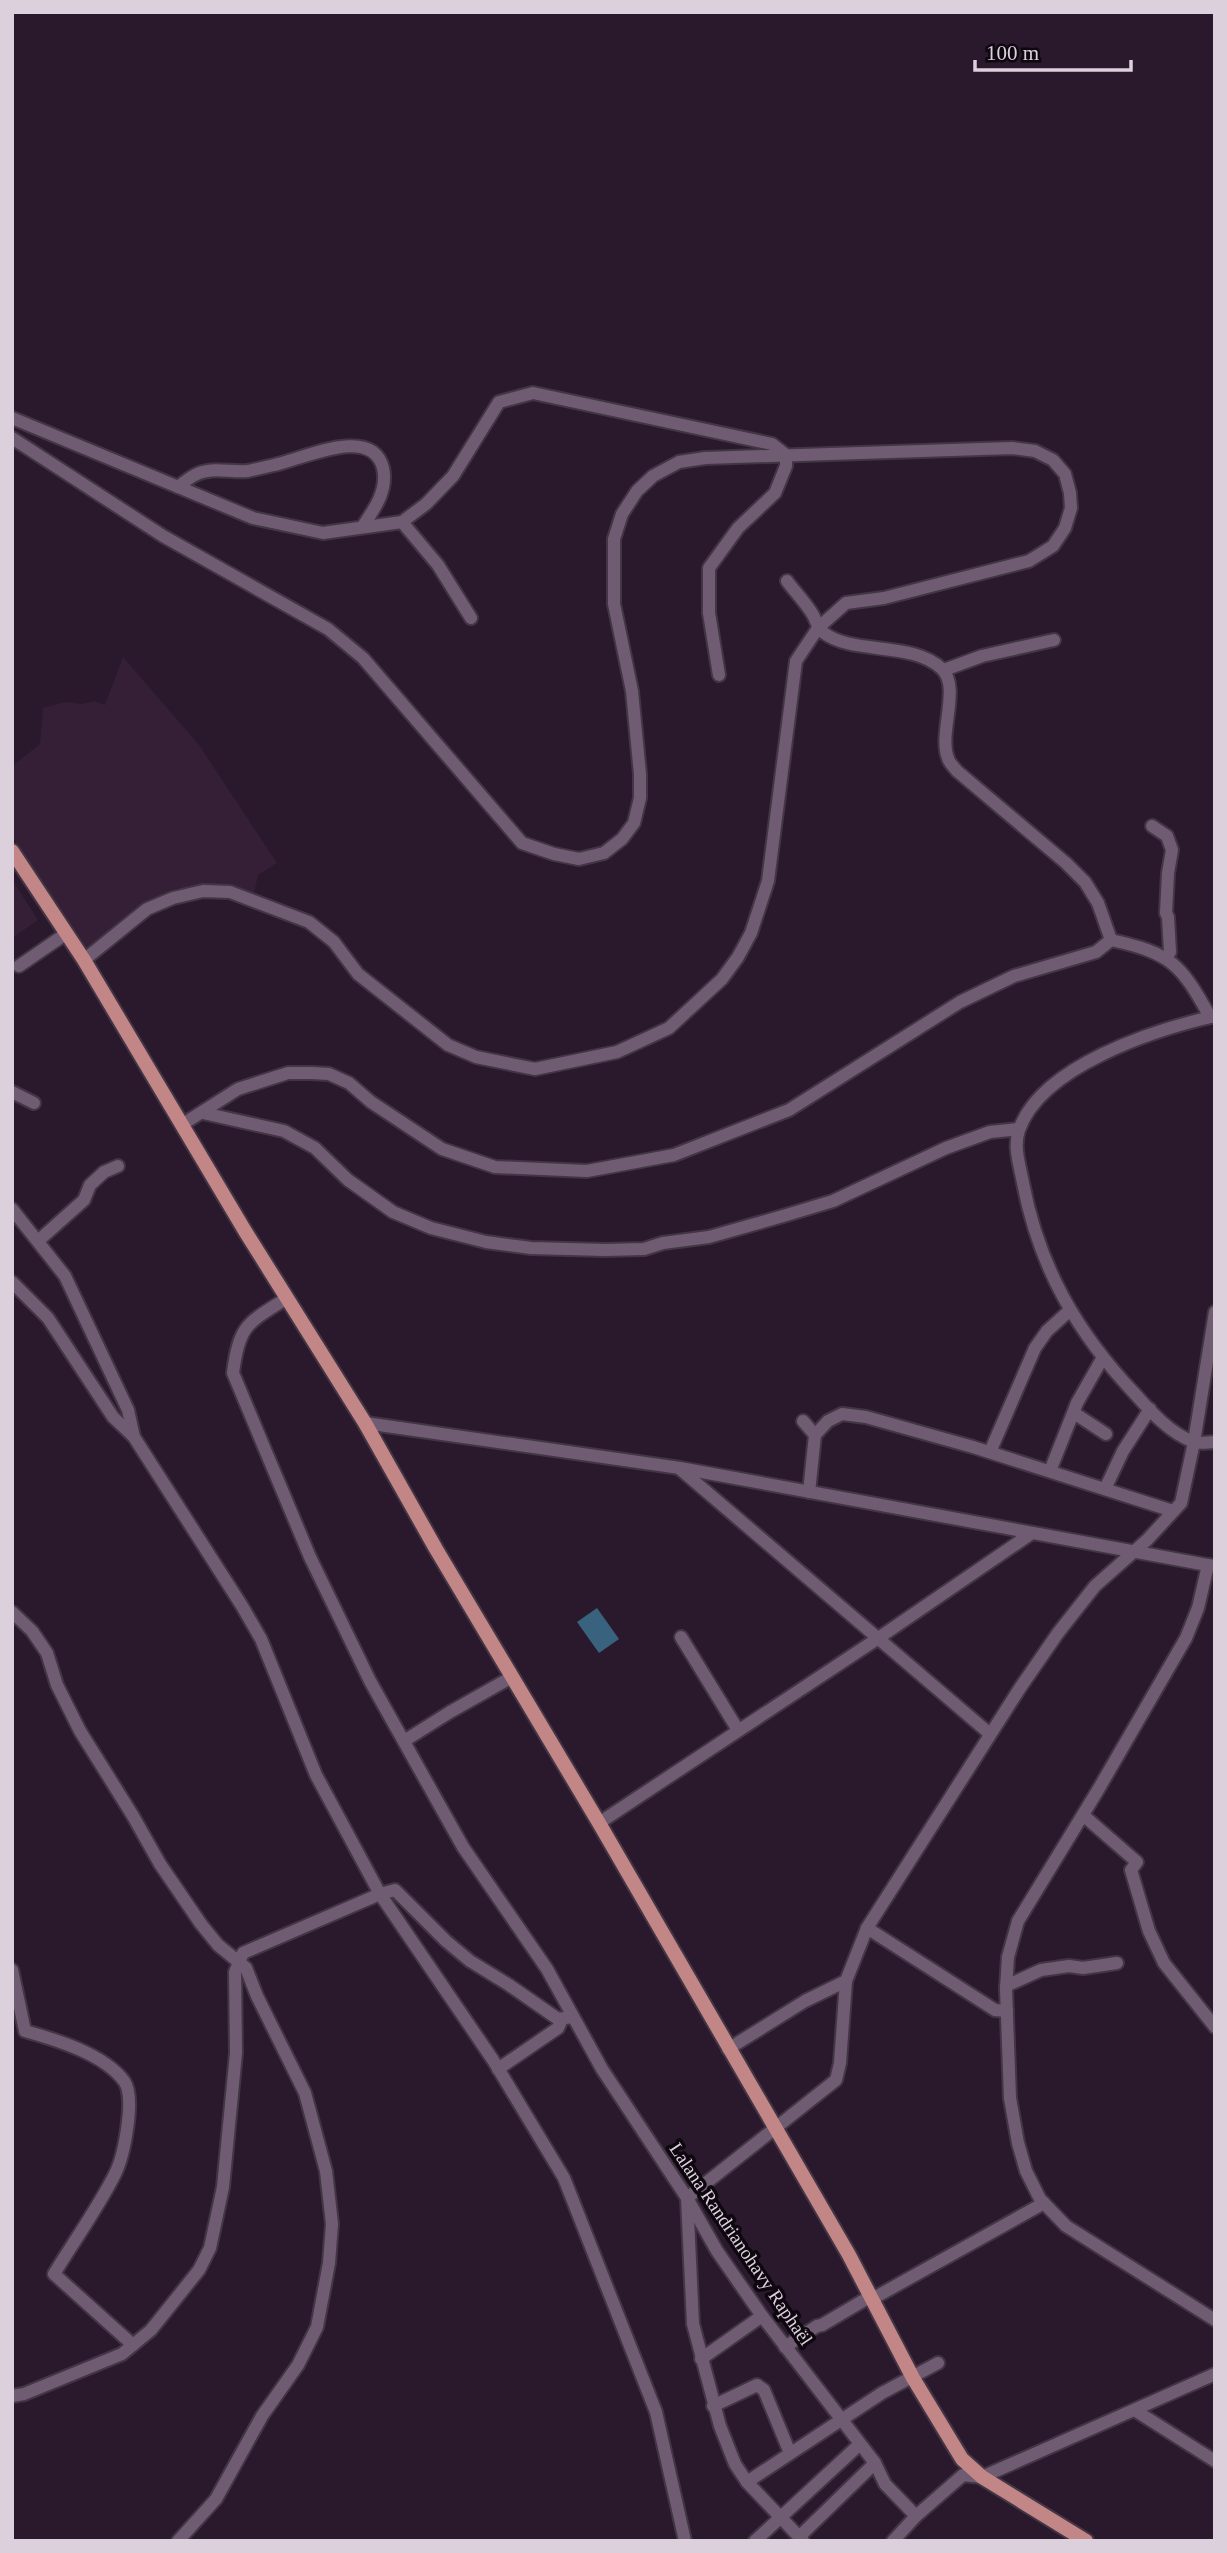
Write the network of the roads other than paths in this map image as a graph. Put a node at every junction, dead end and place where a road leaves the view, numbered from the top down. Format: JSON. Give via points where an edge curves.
{"nodes":[{"id":1,"x":12,"y":418,"type":"edge"},
{"id":2,"x":12,"y":438,"type":"edge"},
{"id":3,"x":786,"y":455,"type":"junction"},
{"id":4,"x":178,"y":487,"type":"junction"},
{"id":5,"x":402,"y":522,"type":"junction"},
{"id":6,"x":363,"y":526,"type":"junction"},
{"id":7,"x":787,"y":581,"type":"dead end"},
{"id":8,"x":471,"y":618,"type":"dead end"},
{"id":9,"x":818,"y":628,"type":"junction"},
{"id":10,"x":1054,"y":640,"type":"dead end"},
{"id":11,"x":944,"y":670,"type":"junction"},
{"id":12,"x":719,"y":675,"type":"dead end"},
{"id":13,"x":1152,"y":826,"type":"dead end"},
{"id":14,"x":12,"y":851,"type":"edge"},
{"id":15,"x":66,"y":933,"type":"junction"},
{"id":16,"x":1111,"y":940,"type":"junction"},
{"id":17,"x":1166,"y":958,"type":"junction"},
{"id":18,"x":84,"y":960,"type":"junction"},
{"id":19,"x":19,"y":966,"type":"dead end"},
{"id":20,"x":1212,"y":1017,"type":"edge"},
{"id":21,"x":12,"y":1092,"type":"edge"},
{"id":22,"x":34,"y":1103,"type":"dead end"},
{"id":23,"x":203,"y":1113,"type":"junction"},
{"id":24,"x":183,"y":1124,"type":"junction"},
{"id":25,"x":1019,"y":1129,"type":"junction"},
{"id":26,"x":118,"y":1166,"type":"dead end"},
{"id":27,"x":12,"y":1209,"type":"edge"},
{"id":28,"x":38,"y":1241,"type":"junction"},
{"id":29,"x":12,"y":1282,"type":"edge"},
{"id":30,"x":287,"y":1298,"type":"junction"},
{"id":31,"x":1069,"y":1311,"type":"junction"},
{"id":32,"x":1215,"y":1312,"type":"edge"},
{"id":33,"x":1102,"y":1359,"type":"junction"},
{"id":34,"x":1150,"y":1409,"type":"junction"},
{"id":35,"x":1074,"y":1413,"type":"junction"},
{"id":36,"x":803,"y":1421,"type":"dead end"},
{"id":37,"x":365,"y":1423,"type":"junction"},
{"id":38,"x":1105,"y":1434,"type":"dead end"},
{"id":39,"x":815,"y":1435,"type":"junction"},
{"id":40,"x":134,"y":1437,"type":"junction"},
{"id":41,"x":1194,"y":1442,"type":"junction"},
{"id":42,"x":1215,"y":1443,"type":"edge"},
{"id":43,"x":990,"y":1452,"type":"junction"},
{"id":44,"x":680,"y":1468,"type":"junction"},
{"id":45,"x":1050,"y":1471,"type":"junction"},
{"id":46,"x":1105,"y":1489,"type":"junction"},
{"id":47,"x":808,"y":1492,"type":"junction"},
{"id":48,"x":1173,"y":1511,"type":"junction"},
{"id":49,"x":1032,"y":1533,"type":"junction"},
{"id":50,"x":1134,"y":1550,"type":"junction"},
{"id":51,"x":1211,"y":1566,"type":"edge"},
{"id":52,"x":12,"y":1612,"type":"edge"},
{"id":53,"x":681,"y":1637,"type":"dead end"},
{"id":54,"x":877,"y":1639,"type":"junction"},
{"id":55,"x":512,"y":1677,"type":"junction"},
{"id":56,"x":738,"y":1730,"type":"junction"},
{"id":57,"x":990,"y":1734,"type":"junction"},
{"id":58,"x":404,"y":1741,"type":"junction"},
{"id":59,"x":1083,"y":1815,"type":"junction"},
{"id":60,"x":598,"y":1823,"type":"junction"},
{"id":61,"x":380,"y":1894,"type":"junction"},
{"id":62,"x":867,"y":1928,"type":"junction"},
{"id":63,"x":238,"y":1961,"type":"junction"},
{"id":64,"x":1117,"y":1963,"type":"dead end"},
{"id":65,"x":12,"y":1970,"type":"edge"},
{"id":66,"x":846,"y":1981,"type":"junction"},
{"id":67,"x":1006,"y":1986,"type":"junction"},
{"id":68,"x":1007,"y":2011,"type":"junction"},
{"id":69,"x":567,"y":2018,"type":"junction"},
{"id":70,"x":1215,"y":2027,"type":"edge"},
{"id":71,"x":728,"y":2049,"type":"junction"},
{"id":72,"x":498,"y":2069,"type":"junction"},
{"id":73,"x":774,"y":2129,"type":"junction"},
{"id":74,"x":687,"y":2198,"type":"junction"},
{"id":75,"x":1044,"y":2203,"type":"junction"},
{"id":76,"x":872,"y":2299,"type":"junction"},
{"id":77,"x":762,"y":2316,"type":"junction"},
{"id":78,"x":1215,"y":2319,"type":"edge"},
{"id":79,"x":133,"y":2345,"type":"junction"},
{"id":80,"x":785,"y":2347,"type":"junction"},
{"id":81,"x":701,"y":2359,"type":"junction"},
{"id":82,"x":938,"y":2363,"type":"dead end"},
{"id":83,"x":1215,"y":2374,"type":"edge"},
{"id":84,"x":913,"y":2378,"type":"junction"},
{"id":85,"x":12,"y":2396,"type":"edge"},
{"id":86,"x":713,"y":2406,"type":"junction"},
{"id":87,"x":1136,"y":2411,"type":"junction"},
{"id":88,"x":840,"y":2420,"type":"junction"},
{"id":89,"x":860,"y":2444,"type":"junction"},
{"id":90,"x":790,"y":2453,"type":"junction"},
{"id":91,"x":1215,"y":2461,"type":"edge"},
{"id":92,"x":875,"y":2463,"type":"junction"},
{"id":93,"x":982,"y":2477,"type":"junction"},
{"id":94,"x":747,"y":2482,"type":"junction"},
{"id":95,"x":916,"y":2516,"type":"junction"},
{"id":96,"x":780,"y":2519,"type":"junction"},
{"id":97,"x":801,"y":2539,"type":"edge"},
{"id":98,"x":178,"y":2541,"type":"edge"},
{"id":99,"x":685,"y":2541,"type":"edge"},
{"id":100,"x":755,"y":2541,"type":"edge"},
{"id":101,"x":894,"y":2541,"type":"edge"},
{"id":102,"x":1086,"y":2541,"type":"edge"}],
"edges":[{"from":1,"to":4,"type":"street"},
{"from":2,"to":3,"type":"street","via":[[163,536],[328,629],[363,658],[522,843],[579,859],[604,853],[622,839],[634,823],[640,798],[632,691],[614,604],[614,539],[622,514],[653,476],[679,462]]},
{"from":3,"to":5,"type":"street","via":[[772,444],[533,393],[499,402],[453,476]]},
{"from":3,"to":9,"type":"street","via":[[1012,448],[1053,460],[1065,474],[1070,493],[1065,528],[1053,546],[1029,561],[884,598],[846,603]]},
{"from":3,"to":12,"type":"street","via":[[775,493],[738,528],[709,568],[709,613]]},
{"from":4,"to":6,"type":"street","via":[[253,518],[303,530],[323,533]]},
{"from":4,"to":6,"type":"street","via":[[208,471],[247,471],[331,448],[372,449],[380,457],[386,479]]},
{"from":5,"to":6,"type":"street"},
{"from":5,"to":8,"type":"street","via":[[438,565]]},
{"from":7,"to":9,"type":"street"},
{"from":9,"to":11,"type":"street","via":[[847,642],[916,655]]},
{"from":9,"to":18,"type":"street","via":[[796,661],[768,881],[751,933],[722,979],[669,1028],[617,1052],[535,1069],[476,1057],[448,1045],[358,974],[334,942],[309,922],[230,892],[203,891],[147,909]]},
{"from":10,"to":11,"type":"street","via":[[982,656]]},
{"from":11,"to":16,"type":"street","via":[[950,686],[948,758],[957,771],[1085,882]]},
{"from":13,"to":17,"type":"street","via":[[1167,836],[1172,850],[1166,913],[1170,952]]},
{"from":14,"to":15,"type":"main road"},
{"from":15,"to":18,"type":"main road"},
{"from":15,"to":19,"type":"street"},
{"from":16,"to":17,"type":"street"},
{"from":16,"to":23,"type":"street","via":[[1096,952],[1014,976],[960,1002],[789,1110],[674,1155],[587,1171],[495,1167],[442,1149],[349,1083],[329,1074],[288,1073],[238,1089]]},
{"from":17,"to":20,"type":"street","via":[[1192,985]]},
{"from":18,"to":24,"type":"main road"},
{"from":20,"to":25,"type":"street","via":[[1145,1037],[1072,1071],[1045,1091]]},
{"from":21,"to":22,"type":"street"},
{"from":23,"to":24,"type":"street"},
{"from":23,"to":25,"type":"street","via":[[284,1131],[315,1148],[348,1180],[393,1212],[431,1228],[531,1248],[605,1250],[644,1249],[709,1237],[783,1216],[833,1201],[946,1148],[990,1132]]},
{"from":24,"to":30,"type":"main road"},
{"from":25,"to":31,"type":"street","via":[[1016,1145],[1035,1237]]},
{"from":26,"to":28,"type":"street","via":[[103,1172],[83,1200]]},
{"from":27,"to":28,"type":"street"},
{"from":28,"to":40,"type":"street","via":[[65,1276],[93,1332],[128,1410]]},
{"from":29,"to":40,"type":"street","via":[[48,1318],[113,1417]]},
{"from":30,"to":37,"type":"main road"},
{"from":30,"to":58,"type":"street","name":"Lalana Randrianohavy Raphaël","via":[[249,1323],[236,1351],[233,1373],[310,1557]]},
{"from":31,"to":33,"type":"street"},
{"from":31,"to":43,"type":"street","via":[[1035,1348]]},
{"from":32,"to":41,"type":"street"},
{"from":33,"to":34,"type":"street"},
{"from":33,"to":35,"type":"street"},
{"from":34,"to":41,"type":"street"},
{"from":34,"to":46,"type":"street"},
{"from":35,"to":38,"type":"street"},
{"from":35,"to":45,"type":"street"},
{"from":36,"to":39,"type":"street"},
{"from":37,"to":44,"type":"street"},
{"from":37,"to":55,"type":"main road"},
{"from":39,"to":43,"type":"street","via":[[842,1414]]},
{"from":39,"to":47,"type":"street"},
{"from":40,"to":61,"type":"street","via":[[261,1639],[316,1775]]},
{"from":41,"to":42,"type":"street"},
{"from":41,"to":48,"type":"street","via":[[1181,1503]]},
{"from":43,"to":45,"type":"street"},
{"from":44,"to":47,"type":"street"},
{"from":44,"to":54,"type":"street"},
{"from":45,"to":46,"type":"street"},
{"from":46,"to":48,"type":"street"},
{"from":47,"to":49,"type":"street"},
{"from":48,"to":50,"type":"street"},
{"from":49,"to":50,"type":"street"},
{"from":49,"to":54,"type":"street"},
{"from":50,"to":51,"type":"street"},
{"from":50,"to":57,"type":"street","via":[[1095,1586],[1058,1633]]},
{"from":51,"to":59,"type":"street","via":[[1186,1638]]},
{"from":52,"to":63,"type":"street","via":[[47,1653],[79,1731],[160,1864],[201,1924]]},
{"from":53,"to":56,"type":"street"},
{"from":54,"to":56,"type":"street"},
{"from":54,"to":57,"type":"street"},
{"from":55,"to":58,"type":"street"},
{"from":55,"to":60,"type":"main road"},
{"from":56,"to":60,"type":"street"},
{"from":57,"to":62,"type":"street"},
{"from":58,"to":69,"type":"street","name":"Lalana Randrianohavy Raphaël","via":[[463,1847],[547,1969]]},
{"from":59,"to":67,"type":"street","via":[[1018,1921]]},
{"from":59,"to":70,"type":"street","via":[[1137,1862],[1132,1870],[1164,1963]]},
{"from":60,"to":71,"type":"main road"},
{"from":61,"to":63,"type":"street","via":[[253,1947]]},
{"from":61,"to":69,"type":"street","via":[[395,1890],[470,1961],[558,2020]]},
{"from":61,"to":72,"type":"street"},
{"from":62,"to":66,"type":"street"},
{"from":62,"to":68,"type":"street","via":[[995,2010]]},
{"from":63,"to":79,"type":"street","via":[[236,2053],[223,2187],[210,2248],[181,2296]]},
{"from":63,"to":98,"type":"street","via":[[246,1968],[305,2093],[326,2171],[332,2224],[329,2263],[317,2327],[298,2365],[262,2416],[216,2499]]},
{"from":64,"to":67,"type":"street","via":[[1041,1970]]},
{"from":65,"to":79,"type":"street","via":[[26,2032],[66,2043],[112,2067],[126,2084],[130,2109],[116,2171],[54,2274]]},
{"from":66,"to":71,"type":"street"},
{"from":66,"to":73,"type":"street","via":[[836,2080]]},
{"from":67,"to":68,"type":"street"},
{"from":68,"to":75,"type":"street","via":[[1010,2098],[1018,2143],[1027,2175]]},
{"from":69,"to":72,"type":"street"},
{"from":69,"to":74,"type":"street","name":"Lalana Randrianohavy Raphaël"},
{"from":71,"to":73,"type":"main road"},
{"from":72,"to":99,"type":"street","via":[[564,2178],[629,2342],[656,2412]]},
{"from":73,"to":74,"type":"street"},
{"from":73,"to":76,"type":"main road"},
{"from":74,"to":77,"type":"street","name":"Lalana Randrianohavy Raphaël"},
{"from":74,"to":81,"type":"street","via":[[693,2324]]},
{"from":75,"to":76,"type":"street"},
{"from":75,"to":78,"type":"street","via":[[1066,2226]]},
{"from":76,"to":80,"type":"street"},
{"from":76,"to":84,"type":"main road"},
{"from":77,"to":80,"type":"street","name":"Lalana Randrianohavy Raphaël"},
{"from":77,"to":81,"type":"street"},
{"from":79,"to":85,"type":"street","via":[[121,2354]]},
{"from":80,"to":88,"type":"street","name":"Lalana Randrianohavy Raphaël"},
{"from":81,"to":86,"type":"street"},
{"from":82,"to":84,"type":"street"},
{"from":83,"to":87,"type":"street"},
{"from":84,"to":88,"type":"street"},
{"from":84,"to":93,"type":"main road","via":[[962,2459]]},
{"from":86,"to":90,"type":"street","via":[[757,2385],[764,2390]]},
{"from":86,"to":94,"type":"street","via":[[735,2464]]},
{"from":87,"to":91,"type":"street"},
{"from":87,"to":93,"type":"street"},
{"from":88,"to":89,"type":"street","name":"Lalana Randrianohavy Raphaël"},
{"from":88,"to":90,"type":"street"},
{"from":89,"to":92,"type":"street","name":"Lalana Randrianohavy Raphaël"},
{"from":89,"to":96,"type":"street"},
{"from":90,"to":94,"type":"street"},
{"from":92,"to":95,"type":"street","name":"Lalana Randrianohavy Raphaël","via":[[886,2484]]},
{"from":92,"to":97,"type":"street"},
{"from":93,"to":95,"type":"street","via":[[963,2475]]},
{"from":93,"to":102,"type":"main road"},
{"from":94,"to":96,"type":"street"},
{"from":95,"to":101,"type":"street"},
{"from":96,"to":97,"type":"street"},
{"from":96,"to":100,"type":"street"}]}
